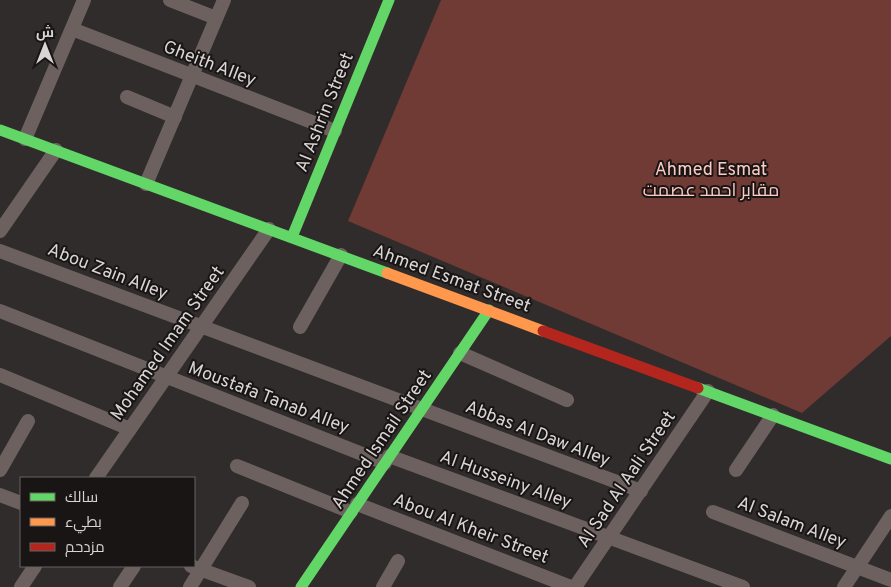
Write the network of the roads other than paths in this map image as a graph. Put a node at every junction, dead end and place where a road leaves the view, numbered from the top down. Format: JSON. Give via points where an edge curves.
{"nodes":[{"id":1,"x":84,"y":0,"type":"edge"},
{"id":2,"x":170,"y":0,"type":"edge"},
{"id":3,"x":224,"y":0,"type":"edge"},
{"id":4,"x":387,"y":0,"type":"edge"},
{"id":5,"x":216,"y":18,"type":"junction"},
{"id":6,"x":72,"y":29,"type":"junction"},
{"id":7,"x":192,"y":76,"type":"junction"},
{"id":8,"x":127,"y":97,"type":"dead end"},
{"id":9,"x":175,"y":117,"type":"junction"},
{"id":10,"x":0,"y":130,"type":"edge"},
{"id":11,"x":335,"y":131,"type":"junction"},
{"id":12,"x":25,"y":139,"type":"junction"},
{"id":13,"x":56,"y":150,"type":"junction"},
{"id":14,"x":146,"y":184,"type":"junction"},
{"id":15,"x":269,"y":229,"type":"junction"},
{"id":16,"x":0,"y":230,"type":"edge"},
{"id":17,"x":292,"y":237,"type":"junction"},
{"id":18,"x":0,"y":251,"type":"edge"},
{"id":19,"x":341,"y":255,"type":"junction"},
{"id":20,"x":489,"y":310,"type":"junction"},
{"id":21,"x":0,"y":311,"type":"edge"},
{"id":22,"x":202,"y":327,"type":"junction"},
{"id":23,"x":300,"y":327,"type":"dead end"},
{"id":24,"x":460,"y":353,"type":"junction"},
{"id":25,"x":0,"y":376,"type":"edge"},
{"id":26,"x":166,"y":377,"type":"junction"},
{"id":27,"x":708,"y":391,"type":"junction"},
{"id":28,"x":568,"y":400,"type":"dead end"},
{"id":29,"x":422,"y":409,"type":"junction"},
{"id":30,"x":772,"y":415,"type":"junction"},
{"id":31,"x":28,"y":421,"type":"dead end"},
{"id":32,"x":130,"y":429,"type":"junction"},
{"id":33,"x":891,"y":458,"type":"edge"},
{"id":34,"x":387,"y":460,"type":"junction"},
{"id":35,"x":237,"y":466,"type":"dead end"},
{"id":36,"x":0,"y":470,"type":"edge"},
{"id":37,"x":736,"y":470,"type":"dead end"},
{"id":38,"x":97,"y":477,"type":"edge"},
{"id":39,"x":641,"y":491,"type":"junction"},
{"id":40,"x":0,"y":495,"type":"edge"},
{"id":41,"x":20,"y":503,"type":"edge"},
{"id":42,"x":242,"y":503,"type":"dead end"},
{"id":43,"x":354,"y":508,"type":"junction"},
{"id":44,"x":713,"y":512,"type":"dead end"},
{"id":45,"x":891,"y":516,"type":"edge"},
{"id":46,"x":609,"y":537,"type":"junction"},
{"id":47,"x":398,"y":561,"type":"dead end"},
{"id":48,"x":34,"y":567,"type":"edge"},
{"id":49,"x":133,"y":567,"type":"edge"},
{"id":50,"x":857,"y":567,"type":"junction"},
{"id":51,"x":196,"y":568,"type":"edge"},
{"id":52,"x":891,"y":580,"type":"edge"},
{"id":53,"x":21,"y":587,"type":"edge"},
{"id":54,"x":120,"y":587,"type":"edge"},
{"id":55,"x":190,"y":587,"type":"edge"},
{"id":56,"x":249,"y":587,"type":"edge"},
{"id":57,"x":301,"y":587,"type":"edge"},
{"id":58,"x":383,"y":587,"type":"edge"},
{"id":59,"x":572,"y":587,"type":"edge"},
{"id":60,"x":575,"y":587,"type":"edge"},
{"id":61,"x":743,"y":587,"type":"edge"},
{"id":62,"x":844,"y":587,"type":"edge"}],
"edges":[{"from":1,"to":6,"type":"street"},
{"from":2,"to":5,"type":"street"},
{"from":3,"to":5,"type":"street"},
{"from":4,"to":11,"type":"main road","name":"Al Ashrin Street"},
{"from":5,"to":7,"type":"street"},
{"from":6,"to":7,"type":"street","name":"Gheith Alley"},
{"from":6,"to":12,"type":"street"},
{"from":7,"to":9,"type":"street"},
{"from":7,"to":11,"type":"street","name":"Gheith Alley"},
{"from":8,"to":9,"type":"street"},
{"from":9,"to":14,"type":"street"},
{"from":10,"to":12,"type":"main road","name":"Ahmed Esmat Street"},
{"from":11,"to":17,"type":"main road","name":"Al Ashrin Street"},
{"from":12,"to":13,"type":"main road","name":"Ahmed Esmat Street"},
{"from":13,"to":14,"type":"main road","name":"Ahmed Esmat Street"},
{"from":13,"to":16,"type":"street"},
{"from":14,"to":15,"type":"main road","name":"Ahmed Esmat Street"},
{"from":15,"to":17,"type":"main road","name":"Ahmed Esmat Street"},
{"from":15,"to":22,"type":"street","name":"Mohamed Imam Street"},
{"from":17,"to":19,"type":"main road","name":"Ahmed Esmat Street"},
{"from":18,"to":22,"type":"street","name":"Abou Zain Alley"},
{"from":19,"to":20,"type":"main road","name":"Ahmed Esmat Street"},
{"from":19,"to":23,"type":"street"},
{"from":20,"to":24,"type":"main road","name":"Ahmed Ismail Street"},
{"from":20,"to":27,"type":"main road","name":"Ahmed Esmat Street"},
{"from":21,"to":26,"type":"street","name":"Moustafa Tanab Alley"},
{"from":22,"to":26,"type":"street","name":"Mohamed Imam Street"},
{"from":22,"to":29,"type":"street","name":"Abou Zain Alley"},
{"from":24,"to":28,"type":"street"},
{"from":24,"to":29,"type":"main road","name":"Ahmed Ismail Street"},
{"from":25,"to":32,"type":"street"},
{"from":26,"to":32,"type":"street","name":"Mohamed Imam Street"},
{"from":26,"to":34,"type":"street","name":"Moustafa Tanab Alley"},
{"from":27,"to":30,"type":"main road","name":"Ahmed Esmat Street"},
{"from":27,"to":39,"type":"street","name":"Al Sad Al Aali Street"},
{"from":29,"to":34,"type":"main road","name":"Ahmed Ismail Street"},
{"from":29,"to":39,"type":"street","name":"Abbas Al Daw Alley"},
{"from":30,"to":33,"type":"main road","name":"Ahmed Esmat Street"},
{"from":30,"to":37,"type":"street"},
{"from":31,"to":36,"type":"street"},
{"from":32,"to":38,"type":"street","name":"Mohamed Imam Street"},
{"from":34,"to":43,"type":"main road","name":"Ahmed Ismail Street"},
{"from":34,"to":46,"type":"street","name":"Al Husseiny Alley"},
{"from":35,"to":43,"type":"street","name":"Abou Al Kheir Street"},
{"from":39,"to":46,"type":"street","name":"Al Sad Al Aali Street"},
{"from":40,"to":41,"type":"street"},
{"from":42,"to":51,"type":"street"},
{"from":43,"to":57,"type":"main road","name":"Ahmed Ismail Street"},
{"from":43,"to":59,"type":"street","name":"Abou Al Kheir Street"},
{"from":44,"to":50,"type":"street","name":"Al Salam Alley"},
{"from":45,"to":50,"type":"street"},
{"from":46,"to":60,"type":"street","name":"Al Sad Al Aali Street"},
{"from":46,"to":61,"type":"street","name":"Al Husseiny Alley"},
{"from":47,"to":58,"type":"street"},
{"from":48,"to":53,"type":"street"},
{"from":49,"to":54,"type":"street"},
{"from":50,"to":52,"type":"street","name":"Al Salam Alley"},
{"from":50,"to":62,"type":"street"},
{"from":51,"to":55,"type":"street"},
{"from":51,"to":56,"type":"street"}]}
